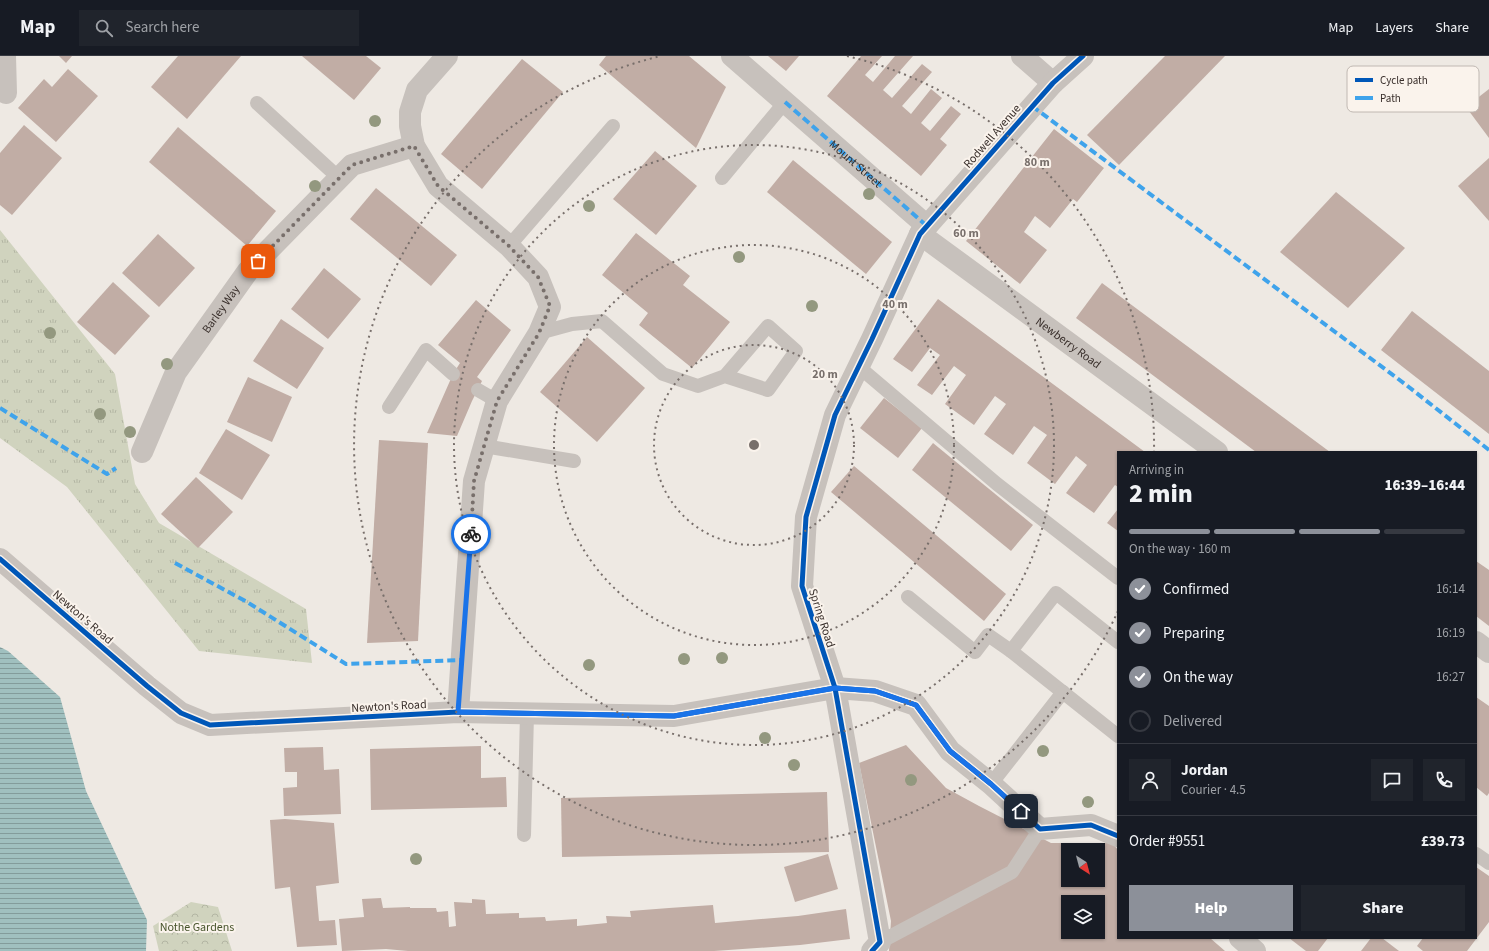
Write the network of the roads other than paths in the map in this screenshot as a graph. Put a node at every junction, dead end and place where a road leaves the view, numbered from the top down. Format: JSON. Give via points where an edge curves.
{"nodes":[{"id":1,"x":5,"y":56,"type":"edge"},
{"id":2,"x":446,"y":56,"type":"edge"},
{"id":3,"x":732,"y":56,"type":"edge"},
{"id":4,"x":1022,"y":56,"type":"edge"},
{"id":5,"x":1083,"y":56,"type":"edge"},
{"id":6,"x":1052,"y":83,"type":"junction"},
{"id":7,"x":6,"y":93,"type":"dead end"},
{"id":8,"x":785,"y":102,"type":"junction"},
{"id":9,"x":257,"y":103,"type":"dead end"},
{"id":10,"x":613,"y":126,"type":"dead end"},
{"id":11,"x":414,"y":146,"type":"junction"},
{"id":12,"x":339,"y":178,"type":"junction"},
{"id":13,"x":722,"y":178,"type":"dead end"},
{"id":14,"x":924,"y":230,"type":"junction"},
{"id":15,"x":509,"y":246,"type":"junction"},
{"id":16,"x":539,"y":333,"type":"junction"},
{"id":17,"x":859,"y":367,"type":"junction"},
{"id":18,"x":453,"y":374,"type":"dead end"},
{"id":19,"x":725,"y":376,"type":"junction"},
{"id":20,"x":478,"y":390,"type":"dead end"},
{"id":21,"x":497,"y":401,"type":"junction"},
{"id":22,"x":389,"y":407,"type":"dead end"},
{"id":23,"x":484,"y":446,"type":"junction"},
{"id":24,"x":1216,"y":451,"type":"edge"},
{"id":25,"x":142,"y":452,"type":"dead end"},
{"id":26,"x":574,"y":461,"type":"dead end"},
{"id":27,"x":0,"y":559,"type":"edge"},
{"id":28,"x":1117,"y":577,"type":"edge"},
{"id":29,"x":908,"y":597,"type":"dead end"},
{"id":30,"x":1117,"y":641,"type":"edge"},
{"id":31,"x":1477,"y":643,"type":"edge"},
{"id":32,"x":1011,"y":651,"type":"junction"},
{"id":33,"x":1489,"y":652,"type":"edge"},
{"id":34,"x":835,"y":688,"type":"junction"},
{"id":35,"x":1063,"y":692,"type":"junction"},
{"id":36,"x":458,"y":712,"type":"junction"},
{"id":37,"x":526,"y":714,"type":"junction"},
{"id":38,"x":1117,"y":735,"type":"edge"},
{"id":39,"x":991,"y":784,"type":"junction"},
{"id":40,"x":1040,"y":829,"type":"junction"},
{"id":41,"x":524,"y":835,"type":"dead end"},
{"id":42,"x":1117,"y":835,"type":"edge"},
{"id":43,"x":1477,"y":855,"type":"edge"},
{"id":44,"x":1489,"y":863,"type":"edge"},
{"id":45,"x":1241,"y":939,"type":"edge"},
{"id":46,"x":876,"y":946,"type":"edge"},
{"id":47,"x":1255,"y":951,"type":"edge"}],
"edges":[{"from":1,"to":7,"type":"street"},
{"from":2,"to":11,"type":"street","via":[[418,90],[410,112]]},
{"from":3,"to":8,"type":"street","name":"Mount Street"},
{"from":4,"to":6,"type":"street"},
{"from":5,"to":6,"type":"street","name":"Rodwell Avenue"},
{"from":6,"to":14,"type":"street","name":"Rodwell Avenue"},
{"from":8,"to":13,"type":"lane"},
{"from":8,"to":14,"type":"street","name":"Mount Street"},
{"from":9,"to":12,"type":"lane"},
{"from":10,"to":15,"type":"lane"},
{"from":11,"to":12,"type":"street","name":"Barley Way","via":[[352,165]]},
{"from":11,"to":15,"type":"street","via":[[438,186]]},
{"from":12,"to":25,"type":"street","name":"Barley Way","via":[[248,271],[176,372]]},
{"from":14,"to":17,"type":"street","name":"Spring Road"},
{"from":14,"to":24,"type":"street","name":"Newberry Road"},
{"from":15,"to":16,"type":"street","via":[[538,277],[550,306]]},
{"from":16,"to":19,"type":"lane","via":[[572,324],[602,321],[663,374],[698,386]]},
{"from":16,"to":21,"type":"street"},
{"from":17,"to":28,"type":"lane","via":[[997,484]]},
{"from":17,"to":34,"type":"street","name":"Spring Road","via":[[835,415],[806,517],[802,586]]},
{"from":18,"to":22,"type":"lane","via":[[426,350]]},
{"from":19,"to":19,"type":"lane","via":[[768,326],[796,351],[768,390]]},
{"from":20,"to":21,"type":"lane"},
{"from":21,"to":23,"type":"street"},
{"from":23,"to":26,"type":"lane"},
{"from":23,"to":36,"type":"street","via":[[474,481]]},
{"from":27,"to":36,"type":"street","name":"Newton's Road","via":[[181,713],[210,725]]},
{"from":29,"to":32,"type":"lane","via":[[975,652],[988,635]]},
{"from":30,"to":32,"type":"lane","via":[[1056,593]]},
{"from":31,"to":33,"type":"street"},
{"from":32,"to":35,"type":"lane"},
{"from":34,"to":37,"type":"street","name":"Newton's Road","via":[[674,716]]},
{"from":34,"to":39,"type":"street","name":"Newton's Road","via":[[875,691],[916,705],[950,751]]},
{"from":34,"to":46,"type":"street","name":"Spring Road"},
{"from":35,"to":38,"type":"lane"},
{"from":35,"to":39,"type":"lane"},
{"from":36,"to":37,"type":"street","name":"Newton's Road"},
{"from":37,"to":41,"type":"lane"},
{"from":39,"to":40,"type":"street","name":"Newton's Road"},
{"from":40,"to":42,"type":"street","via":[[1091,825]]},
{"from":40,"to":46,"type":"lane","via":[[1012,872]]},
{"from":43,"to":44,"type":"lane"},
{"from":45,"to":47,"type":"street"}]}
